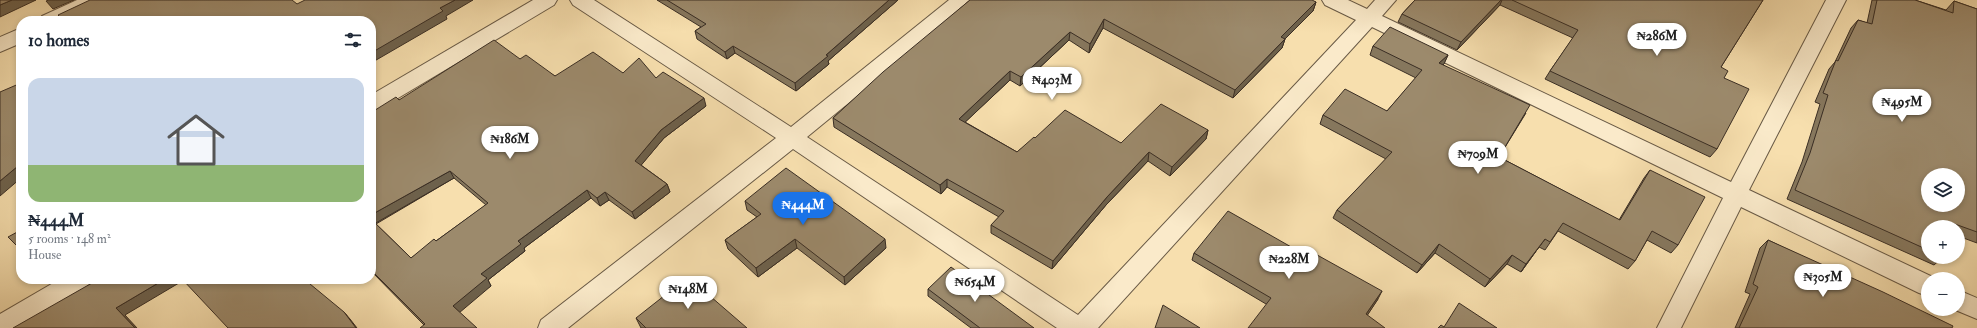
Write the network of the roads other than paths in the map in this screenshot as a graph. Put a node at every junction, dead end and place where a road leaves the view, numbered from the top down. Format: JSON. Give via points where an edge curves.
{"nodes":[{"id":1,"x":93,"y":0,"type":"edge"},
{"id":2,"x":547,"y":0,"type":"edge"},
{"id":3,"x":580,"y":0,"type":"edge"},
{"id":4,"x":961,"y":0,"type":"edge"},
{"id":5,"x":1332,"y":0,"type":"edge"},
{"id":6,"x":1386,"y":0,"type":"edge"},
{"id":7,"x":1836,"y":0,"type":"edge"},
{"id":8,"x":59,"y":16,"type":"edge"},
{"id":9,"x":1370,"y":18,"type":"junction"},
{"id":10,"x":16,"y":37,"type":"edge"},
{"id":11,"x":0,"y":45,"type":"edge"},
{"id":12,"x":376,"y":102,"type":"edge"},
{"id":13,"x":792,"y":138,"type":"junction"},
{"id":14,"x":1736,"y":194,"type":"junction"},
{"id":15,"x":1921,"y":283,"type":"edge"},
{"id":16,"x":72,"y":284,"type":"edge"},
{"id":17,"x":1965,"y":303,"type":"edge"},
{"id":18,"x":1977,"y":309,"type":"edge"},
{"id":19,"x":0,"y":327,"type":"edge"},
{"id":20,"x":550,"y":328,"type":"edge"},
{"id":21,"x":1077,"y":328,"type":"edge"},
{"id":22,"x":1082,"y":328,"type":"edge"},
{"id":23,"x":1670,"y":328,"type":"edge"}],
"edges":[{"from":1,"to":8,"type":"street"},
{"from":2,"to":12,"type":"street"},
{"from":3,"to":13,"type":"street"},
{"from":4,"to":13,"type":"street"},
{"from":5,"to":9,"type":"street"},
{"from":6,"to":9,"type":"street"},
{"from":7,"to":14,"type":"street"},
{"from":9,"to":14,"type":"street"},
{"from":9,"to":22,"type":"street"},
{"from":10,"to":11,"type":"street"},
{"from":13,"to":20,"type":"street"},
{"from":13,"to":21,"type":"street"},
{"from":14,"to":15,"type":"street"},
{"from":14,"to":23,"type":"street"},
{"from":16,"to":19,"type":"street"},
{"from":17,"to":18,"type":"street"}]}
